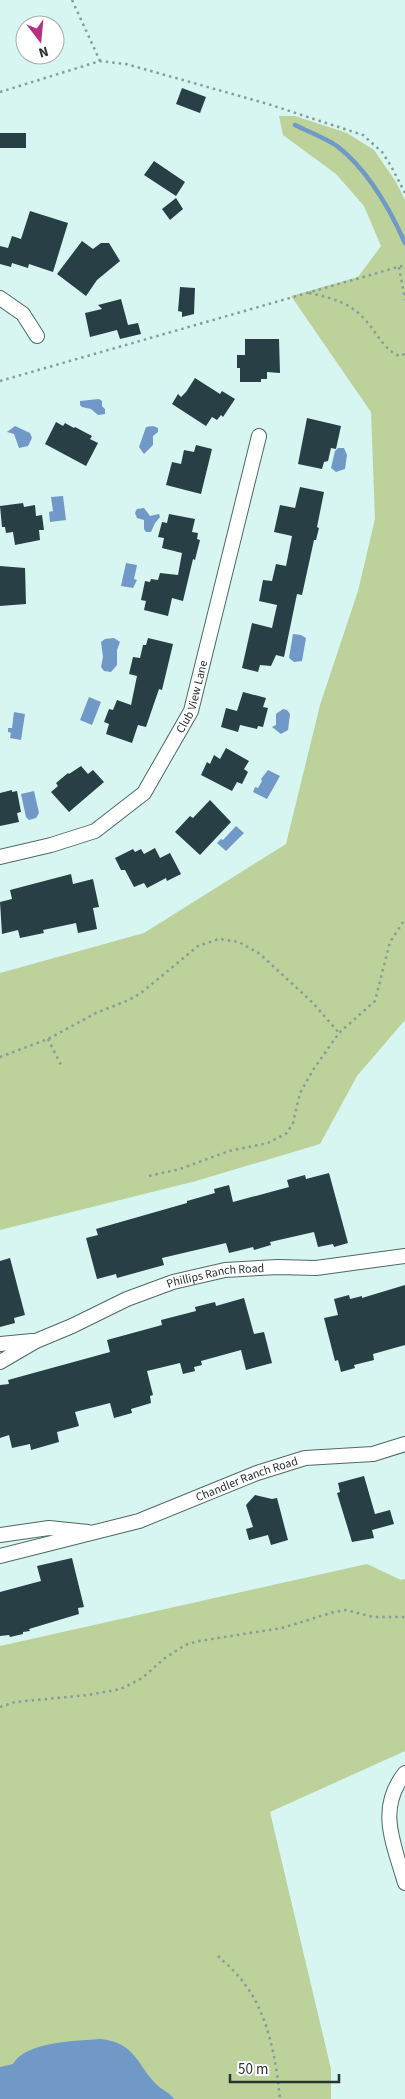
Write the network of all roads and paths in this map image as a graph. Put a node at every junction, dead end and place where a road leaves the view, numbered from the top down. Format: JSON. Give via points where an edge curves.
{"nodes":[{"id":1,"x":72,"y":0,"type":"edge"},
{"id":2,"x":100,"y":61,"type":"junction"},
{"id":3,"x":0,"y":92,"type":"edge"},
{"id":4,"x":403,"y":185,"type":"edge"},
{"id":5,"x":405,"y":193,"type":"edge"},
{"id":6,"x":405,"y":265,"type":"edge"},
{"id":7,"x":399,"y":267,"type":"junction"},
{"id":8,"x":308,"y":293,"type":"junction"},
{"id":9,"x":0,"y":298,"type":"edge"},
{"id":10,"x":405,"y":300,"type":"edge"},
{"id":11,"x":37,"y":336,"type":"dead end"},
{"id":12,"x":405,"y":354,"type":"edge"},
{"id":13,"x":0,"y":382,"type":"edge"},
{"id":14,"x":259,"y":436,"type":"dead end"},
{"id":15,"x":0,"y":857,"type":"edge"},
{"id":16,"x":405,"y":919,"type":"edge"},
{"id":17,"x":339,"y":1034,"type":"junction"},
{"id":18,"x":48,"y":1040,"type":"junction"},
{"id":19,"x":0,"y":1057,"type":"edge"},
{"id":20,"x":60,"y":1065,"type":"dead end"},
{"id":21,"x":149,"y":1176,"type":"dead end"},
{"id":22,"x":405,"y":1256,"type":"edge"},
{"id":23,"x":36,"y":1340,"type":"junction"},
{"id":24,"x":0,"y":1344,"type":"edge"},
{"id":25,"x":0,"y":1362,"type":"edge"},
{"id":26,"x":405,"y":1444,"type":"edge"},
{"id":27,"x":94,"y":1533,"type":"junction"},
{"id":28,"x":0,"y":1535,"type":"edge"},
{"id":29,"x":0,"y":1556,"type":"edge"},
{"id":30,"x":405,"y":1616,"type":"edge"},
{"id":31,"x":0,"y":1707,"type":"edge"},
{"id":32,"x":405,"y":1774,"type":"edge"},
{"id":33,"x":405,"y":1883,"type":"edge"},
{"id":34,"x":218,"y":1956,"type":"dead end"},
{"id":35,"x":280,"y":2099,"type":"edge"}],
"edges":[{"from":1,"to":2,"type":"path"},
{"from":2,"to":3,"type":"path"},
{"from":2,"to":4,"type":"path","via":[[126,64],[363,135],[382,152]]},
{"from":4,"to":5,"type":"path"},
{"from":6,"to":7,"type":"path"},
{"from":7,"to":8,"type":"path"},
{"from":7,"to":10,"type":"path"},
{"from":8,"to":12,"type":"path","via":[[348,304],[389,351],[400,356]]},
{"from":8,"to":13,"type":"path"},
{"from":9,"to":11,"type":"street","via":[[23,314]]},
{"from":14,"to":15,"type":"street","name":"Club View Lane","via":[[191,711],[144,794],[95,831]]},
{"from":16,"to":17,"type":"path","via":[[390,942],[374,1001]]},
{"from":17,"to":18,"type":"path","via":[[313,1003],[260,954],[239,942],[219,939],[184,956],[140,993]]},
{"from":17,"to":21,"type":"path","via":[[305,1084],[291,1129],[282,1137]]},
{"from":18,"to":19,"type":"path"},
{"from":18,"to":20,"type":"path"},
{"from":22,"to":23,"type":"street","name":"Phillips Ranch Road","via":[[316,1268],[225,1270],[173,1282],[126,1299]]},
{"from":23,"to":24,"type":"street","name":"Phillips Ranch Road"},
{"from":23,"to":25,"type":"street","name":"Phillips Ranch Road"},
{"from":26,"to":27,"type":"street","name":"Chandler Ranch Road","via":[[373,1454],[305,1458],[257,1473],[148,1518]]},
{"from":27,"to":28,"type":"street","name":"Chandler Ranch Road","via":[[49,1528]]},
{"from":27,"to":29,"type":"street","name":"Chandler Ranch Road"},
{"from":30,"to":31,"type":"path","via":[[382,1618],[346,1610],[282,1628],[199,1641],[185,1645],[142,1678],[121,1688]]},
{"from":32,"to":33,"type":"street","via":[[395,1786],[388,1817]]},
{"from":34,"to":35,"type":"path","via":[[250,1992],[266,2027]]}]}
